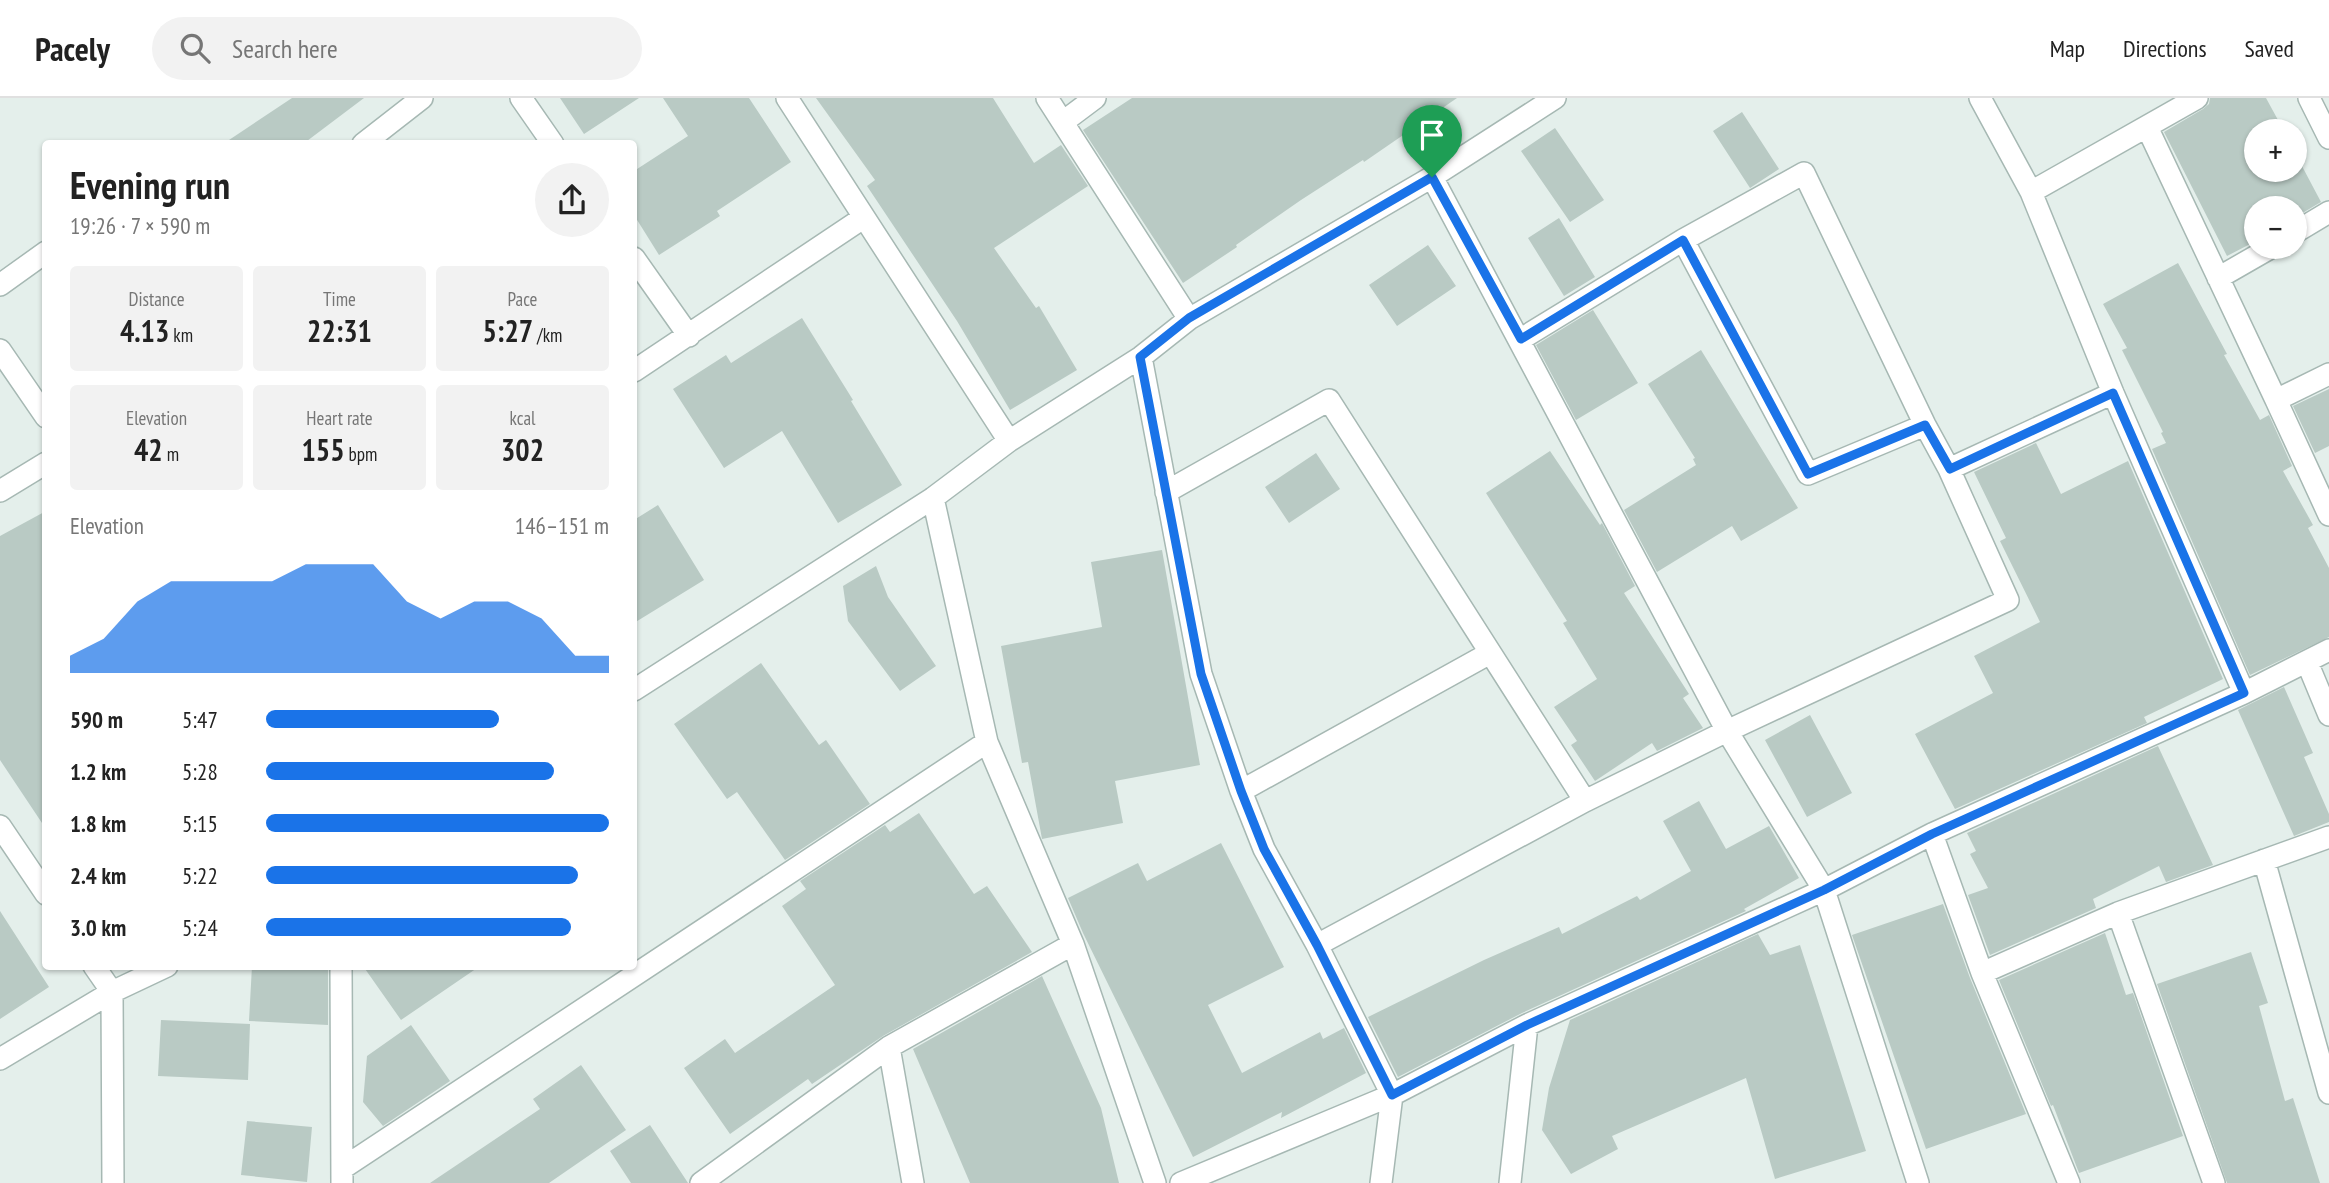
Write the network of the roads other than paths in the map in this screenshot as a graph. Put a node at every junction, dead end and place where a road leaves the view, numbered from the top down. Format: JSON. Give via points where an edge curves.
{"nodes":[{"id":1,"x":422,"y":98,"type":"edge"},
{"id":2,"x":521,"y":98,"type":"edge"},
{"id":3,"x":787,"y":98,"type":"edge"},
{"id":4,"x":1047,"y":98,"type":"edge"},
{"id":5,"x":1096,"y":98,"type":"edge"},
{"id":6,"x":1555,"y":98,"type":"edge"},
{"id":7,"x":1980,"y":98,"type":"edge"},
{"id":8,"x":2197,"y":98,"type":"edge"},
{"id":9,"x":2309,"y":98,"type":"edge"},
{"id":10,"x":1063,"y":122,"type":"junction"},
{"id":11,"x":2147,"y":127,"type":"junction"},
{"id":12,"x":2329,"y":138,"type":"edge"},
{"id":13,"x":368,"y":140,"type":"edge"},
{"id":14,"x":550,"y":140,"type":"edge"},
{"id":15,"x":1432,"y":177,"type":"junction"},
{"id":16,"x":2031,"y":192,"type":"junction"},
{"id":17,"x":2329,"y":212,"type":"edge"},
{"id":18,"x":863,"y":218,"type":"junction"},
{"id":19,"x":2307,"y":225,"type":"edge"},
{"id":20,"x":1683,"y":240,"type":"junction"},
{"id":21,"x":42,"y":255,"type":"edge"},
{"id":22,"x":2251,"y":259,"type":"edge"},
{"id":23,"x":637,"y":262,"type":"edge"},
{"id":24,"x":2218,"y":278,"type":"junction"},
{"id":25,"x":0,"y":285,"type":"edge"},
{"id":26,"x":1189,"y":318,"type":"junction"},
{"id":27,"x":689,"y":336,"type":"junction"},
{"id":28,"x":1521,"y":339,"type":"junction"},
{"id":29,"x":0,"y":350,"type":"edge"},
{"id":30,"x":1140,"y":357,"type":"junction"},
{"id":31,"x":637,"y":369,"type":"edge"},
{"id":32,"x":2329,"y":374,"type":"edge"},
{"id":33,"x":2113,"y":393,"type":"junction"},
{"id":34,"x":2276,"y":400,"type":"junction"},
{"id":35,"x":42,"y":411,"type":"edge"},
{"id":36,"x":1925,"y":425,"type":"junction"},
{"id":37,"x":1009,"y":441,"type":"junction"},
{"id":38,"x":42,"y":465,"type":"edge"},
{"id":39,"x":1950,"y":469,"type":"junction"},
{"id":40,"x":0,"y":491,"type":"edge"},
{"id":41,"x":1166,"y":492,"type":"junction"},
{"id":42,"x":933,"y":498,"type":"junction"},
{"id":43,"x":2329,"y":515,"type":"edge"},
{"id":44,"x":2329,"y":650,"type":"edge"},
{"id":45,"x":1490,"y":653,"type":"junction"},
{"id":46,"x":2307,"y":662,"type":"junction"},
{"id":47,"x":637,"y":688,"type":"edge"},
{"id":48,"x":2244,"y":693,"type":"junction"},
{"id":49,"x":2329,"y":715,"type":"edge"},
{"id":50,"x":1727,"y":731,"type":"junction"},
{"id":51,"x":987,"y":742,"type":"junction"},
{"id":52,"x":1241,"y":791,"type":"junction"},
{"id":53,"x":1585,"y":801,"type":"junction"},
{"id":54,"x":0,"y":827,"type":"edge"},
{"id":55,"x":1932,"y":834,"type":"junction"},
{"id":56,"x":2329,"y":837,"type":"edge"},
{"id":57,"x":2264,"y":860,"type":"junction"},
{"id":58,"x":42,"y":888,"type":"edge"},
{"id":59,"x":1824,"y":890,"type":"junction"},
{"id":60,"x":2118,"y":913,"type":"junction"},
{"id":61,"x":1073,"y":944,"type":"junction"},
{"id":62,"x":1317,"y":945,"type":"junction"},
{"id":63,"x":97,"y":970,"type":"edge"},
{"id":64,"x":159,"y":970,"type":"edge"},
{"id":65,"x":341,"y":970,"type":"edge"},
{"id":66,"x":1982,"y":972,"type":"junction"},
{"id":67,"x":112,"y":992,"type":"junction"},
{"id":68,"x":1527,"y":1025,"type":"junction"},
{"id":69,"x":890,"y":1047,"type":"junction"},
{"id":70,"x":0,"y":1059,"type":"edge"},
{"id":71,"x":2329,"y":1093,"type":"edge"},
{"id":72,"x":1392,"y":1095,"type":"junction"},
{"id":73,"x":343,"y":1176,"type":"edge"},
{"id":74,"x":712,"y":1180,"type":"edge"},
{"id":75,"x":113,"y":1183,"type":"edge"},
{"id":76,"x":913,"y":1183,"type":"edge"},
{"id":77,"x":1155,"y":1183,"type":"edge"},
{"id":78,"x":1181,"y":1183,"type":"edge"},
{"id":79,"x":1381,"y":1183,"type":"edge"},
{"id":80,"x":1510,"y":1183,"type":"edge"},
{"id":81,"x":1918,"y":1183,"type":"edge"},
{"id":82,"x":2069,"y":1183,"type":"edge"},
{"id":83,"x":2214,"y":1183,"type":"edge"}],
"edges":[{"from":1,"to":13,"type":"street"},
{"from":2,"to":14,"type":"street"},
{"from":3,"to":18,"type":"street"},
{"from":4,"to":10,"type":"street"},
{"from":5,"to":10,"type":"street"},
{"from":6,"to":15,"type":"street"},
{"from":7,"to":16,"type":"street"},
{"from":8,"to":11,"type":"street"},
{"from":9,"to":12,"type":"street"},
{"from":10,"to":26,"type":"street"},
{"from":11,"to":16,"type":"street"},
{"from":11,"to":24,"type":"street"},
{"from":15,"to":26,"type":"street"},
{"from":15,"to":28,"type":"street"},
{"from":16,"to":33,"type":"street"},
{"from":17,"to":19,"type":"street"},
{"from":18,"to":27,"type":"street"},
{"from":18,"to":37,"type":"street"},
{"from":20,"to":28,"type":"street"},
{"from":20,"to":36,"type":"street","via":[[1808,474]]},
{"from":20,"to":36,"type":"street","via":[[1804,173]]},
{"from":21,"to":25,"type":"street"},
{"from":22,"to":24,"type":"street"},
{"from":23,"to":27,"type":"street"},
{"from":24,"to":34,"type":"street"},
{"from":26,"to":30,"type":"street"},
{"from":27,"to":31,"type":"street"},
{"from":28,"to":50,"type":"street"},
{"from":29,"to":35,"type":"street"},
{"from":30,"to":37,"type":"street"},
{"from":30,"to":41,"type":"street"},
{"from":32,"to":34,"type":"street"},
{"from":33,"to":39,"type":"street"},
{"from":33,"to":48,"type":"street"},
{"from":34,"to":43,"type":"street"},
{"from":36,"to":39,"type":"street"},
{"from":37,"to":42,"type":"street"},
{"from":38,"to":40,"type":"street"},
{"from":39,"to":50,"type":"street","via":[[2008,600]]},
{"from":41,"to":45,"type":"street","via":[[1329,400]]},
{"from":41,"to":52,"type":"street","via":[[1201,674]]},
{"from":42,"to":47,"type":"street"},
{"from":42,"to":51,"type":"street"},
{"from":44,"to":46,"type":"street"},
{"from":45,"to":52,"type":"street"},
{"from":45,"to":53,"type":"street"},
{"from":46,"to":48,"type":"street"},
{"from":46,"to":49,"type":"street"},
{"from":48,"to":55,"type":"street"},
{"from":50,"to":53,"type":"street"},
{"from":50,"to":59,"type":"street"},
{"from":51,"to":61,"type":"street"},
{"from":51,"to":73,"type":"street"},
{"from":52,"to":62,"type":"street","via":[[1264,849]]},
{"from":53,"to":62,"type":"street"},
{"from":54,"to":58,"type":"street"},
{"from":55,"to":59,"type":"street"},
{"from":55,"to":66,"type":"street"},
{"from":56,"to":57,"type":"street"},
{"from":57,"to":60,"type":"street"},
{"from":57,"to":71,"type":"street"},
{"from":59,"to":68,"type":"street"},
{"from":59,"to":81,"type":"street"},
{"from":60,"to":66,"type":"street"},
{"from":60,"to":83,"type":"street"},
{"from":61,"to":69,"type":"street"},
{"from":61,"to":77,"type":"street"},
{"from":62,"to":72,"type":"street"},
{"from":63,"to":67,"type":"street"},
{"from":64,"to":67,"type":"street"},
{"from":65,"to":73,"type":"street"},
{"from":66,"to":82,"type":"street"},
{"from":67,"to":70,"type":"street"},
{"from":67,"to":75,"type":"street"},
{"from":68,"to":72,"type":"street"},
{"from":68,"to":80,"type":"street"},
{"from":69,"to":74,"type":"street"},
{"from":69,"to":76,"type":"street"},
{"from":72,"to":78,"type":"street"},
{"from":72,"to":79,"type":"street"}]}
